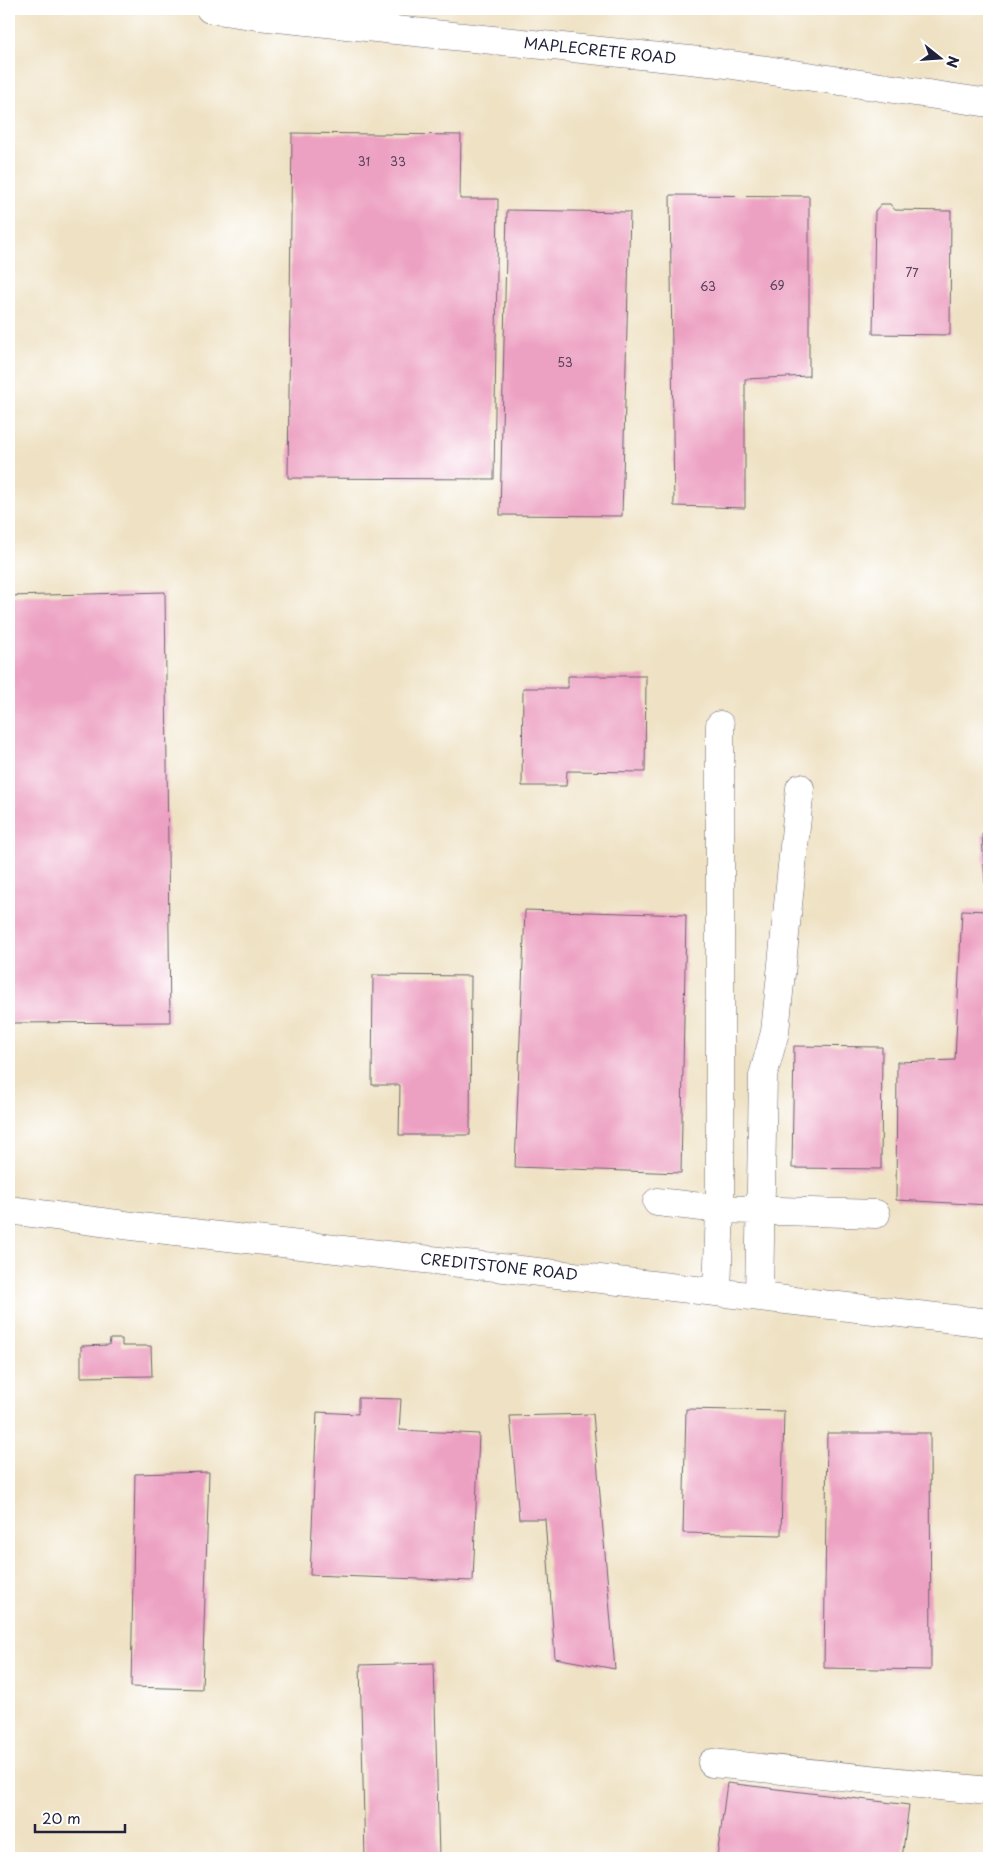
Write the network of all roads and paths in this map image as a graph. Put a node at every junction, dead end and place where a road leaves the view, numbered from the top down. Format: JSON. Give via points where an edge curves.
{"nodes":[{"id":1,"x":210,"y":9,"type":"edge"},
{"id":2,"x":989,"y":103,"type":"edge"},
{"id":3,"x":720,"y":725,"type":"dead end"},
{"id":4,"x":800,"y":788,"type":"dead end"},
{"id":5,"x":657,"y":1202,"type":"dead end"},
{"id":6,"x":720,"y":1209,"type":"junction"},
{"id":7,"x":9,"y":1210,"type":"edge"},
{"id":8,"x":761,"y":1211,"type":"junction"},
{"id":9,"x":876,"y":1214,"type":"dead end"},
{"id":10,"x":717,"y":1291,"type":"junction"},
{"id":11,"x":759,"y":1296,"type":"junction"},
{"id":12,"x":989,"y":1323,"type":"edge"},
{"id":13,"x":712,"y":1763,"type":"dead end"},
{"id":14,"x":989,"y":1790,"type":"edge"}],
"edges":[{"from":1,"to":2,"type":"street","name":"MAPLECRETE ROAD","via":[[719,63]]},
{"from":3,"to":6,"type":"street"},
{"from":4,"to":8,"type":"street","via":[[775,1032],[763,1076]]},
{"from":5,"to":6,"type":"street"},
{"from":6,"to":8,"type":"street"},
{"from":6,"to":10,"type":"street"},
{"from":7,"to":10,"type":"street","name":"CREDITSTONE ROAD"},
{"from":8,"to":9,"type":"street"},
{"from":8,"to":11,"type":"street"},
{"from":10,"to":11,"type":"street","name":"CREDITSTONE ROAD"},
{"from":11,"to":12,"type":"street","name":"CREDITSTONE ROAD"},
{"from":13,"to":14,"type":"street"}]}
